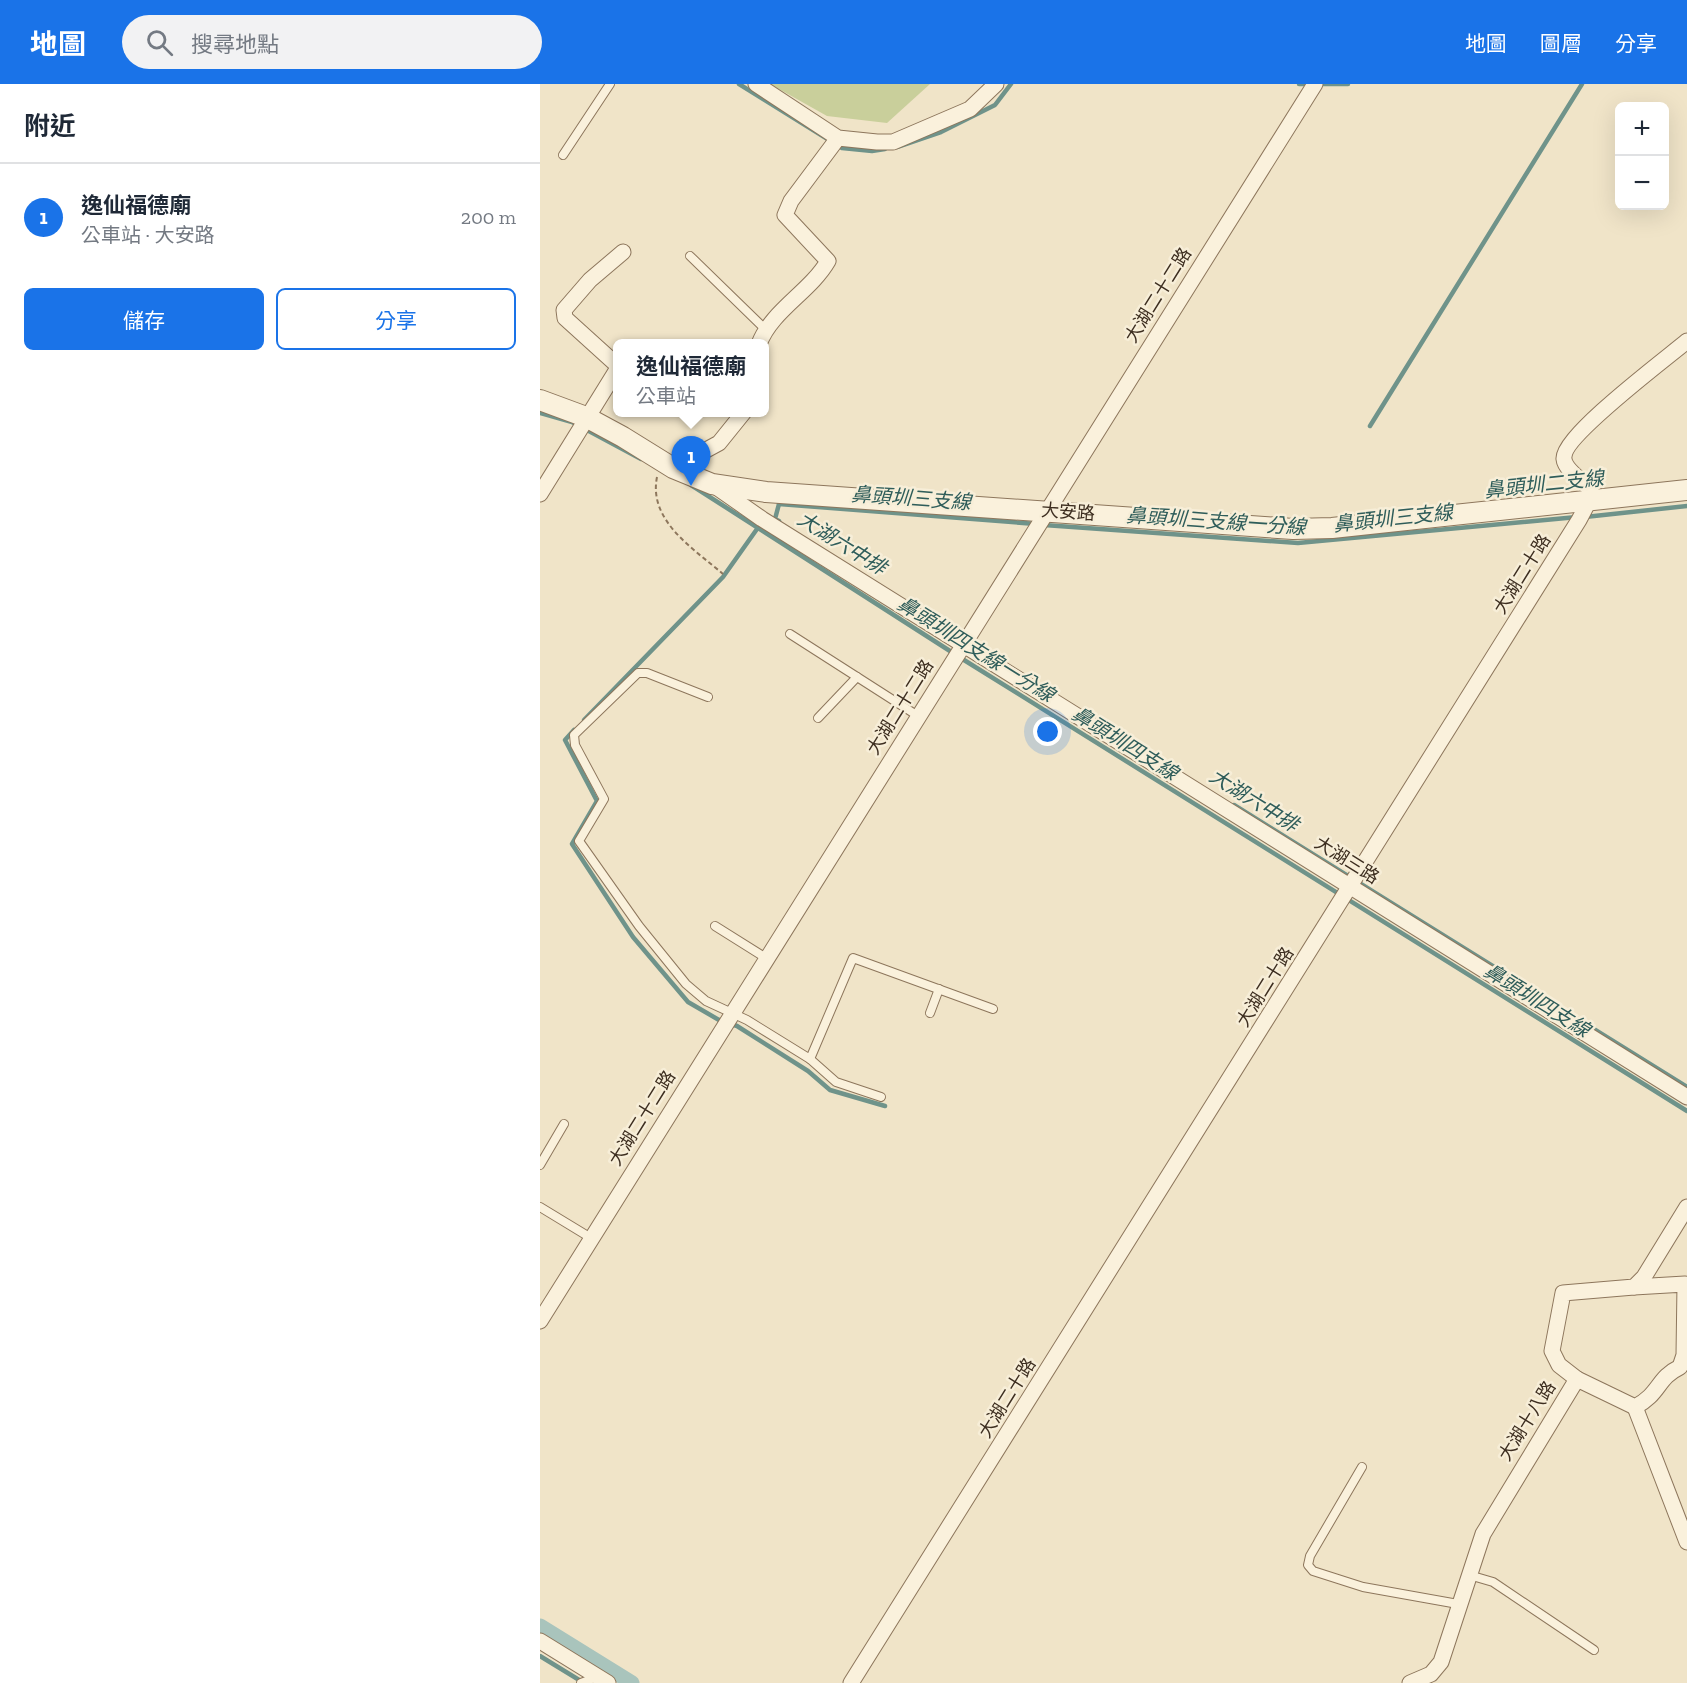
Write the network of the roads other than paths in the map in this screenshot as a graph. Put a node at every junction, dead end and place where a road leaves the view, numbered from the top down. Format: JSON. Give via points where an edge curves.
{"nodes":[{"id":1,"x":610,"y":84,"type":"edge"},
{"id":2,"x":756,"y":84,"type":"edge"},
{"id":3,"x":996,"y":84,"type":"edge"},
{"id":4,"x":1315,"y":84,"type":"edge"},
{"id":5,"x":838,"y":138,"type":"junction"},
{"id":6,"x":563,"y":155,"type":"dead end"},
{"id":7,"x":623,"y":252,"type":"dead end"},
{"id":8,"x":690,"y":256,"type":"dead end"},
{"id":9,"x":762,"y":337,"type":"edge"},
{"id":10,"x":1687,"y":341,"type":"edge"},
{"id":11,"x":613,"y":362,"type":"edge"},
{"id":12,"x":613,"y":375,"type":"edge"},
{"id":13,"x":540,"y":400,"type":"edge"},
{"id":14,"x":586,"y":417,"type":"junction"},
{"id":15,"x":740,"y":417,"type":"edge"},
{"id":16,"x":667,"y":464,"type":"junction"},
{"id":17,"x":712,"y":484,"type":"junction"},
{"id":18,"x":1687,"y":490,"type":"edge"},
{"id":19,"x":540,"y":494,"type":"edge"},
{"id":20,"x":1589,"y":501,"type":"junction"},
{"id":21,"x":1047,"y":510,"type":"junction"},
{"id":22,"x":790,"y":634,"type":"dead end"},
{"id":23,"x":962,"y":644,"type":"junction"},
{"id":24,"x":857,"y":677,"type":"junction"},
{"id":25,"x":708,"y":697,"type":"dead end"},
{"id":26,"x":918,"y":717,"type":"junction"},
{"id":27,"x":818,"y":718,"type":"dead end"},
{"id":28,"x":1352,"y":886,"type":"junction"},
{"id":29,"x":715,"y":926,"type":"dead end"},
{"id":30,"x":766,"y":958,"type":"junction"},
{"id":31,"x":939,"y":989,"type":"junction"},
{"id":32,"x":993,"y":1009,"type":"dead end"},
{"id":33,"x":930,"y":1013,"type":"dead end"},
{"id":34,"x":730,"y":1015,"type":"junction"},
{"id":35,"x":810,"y":1059,"type":"junction"},
{"id":36,"x":1687,"y":1096,"type":"edge"},
{"id":37,"x":881,"y":1097,"type":"dead end"},
{"id":38,"x":564,"y":1124,"type":"dead end"},
{"id":39,"x":540,"y":1165,"type":"edge"},
{"id":40,"x":540,"y":1207,"type":"edge"},
{"id":41,"x":1687,"y":1207,"type":"edge"},
{"id":42,"x":591,"y":1238,"type":"junction"},
{"id":43,"x":1634,"y":1287,"type":"junction"},
{"id":44,"x":540,"y":1321,"type":"edge"},
{"id":45,"x":1577,"y":1379,"type":"junction"},
{"id":46,"x":1635,"y":1407,"type":"junction"},
{"id":47,"x":1362,"y":1467,"type":"dead end"},
{"id":48,"x":1687,"y":1542,"type":"edge"},
{"id":49,"x":1469,"y":1575,"type":"junction"},
{"id":50,"x":1458,"y":1604,"type":"junction"},
{"id":51,"x":540,"y":1641,"type":"edge"},
{"id":52,"x":1594,"y":1650,"type":"dead end"},
{"id":53,"x":603,"y":1680,"type":"edge"},
{"id":54,"x":581,"y":1683,"type":"edge"},
{"id":55,"x":851,"y":1683,"type":"edge"},
{"id":56,"x":1410,"y":1683,"type":"edge"}],
"edges":[{"from":1,"to":6,"type":"lane"},
{"from":2,"to":5,"type":"street"},
{"from":3,"to":5,"type":"street","via":[[970,110],[893,142]]},
{"from":4,"to":21,"type":"street","name":"大湖二十二路"},
{"from":5,"to":9,"type":"street","via":[[785,215],[828,261],[819,276]]},
{"from":7,"to":11,"type":"street","via":[[590,280],[564,310],[565,318]]},
{"from":8,"to":9,"type":"lane"},
{"from":10,"to":20,"type":"street","via":[[1595,417],[1565,449],[1566,466],[1591,490]]},
{"from":12,"to":14,"type":"street"},
{"from":13,"to":14,"type":"street","name":"大安路"},
{"from":14,"to":16,"type":"street","name":"大安路"},
{"from":14,"to":19,"type":"street"},
{"from":15,"to":16,"type":"street","via":[[719,443]]},
{"from":16,"to":17,"type":"street","name":"大安路"},
{"from":17,"to":21,"type":"street","name":"大安路","via":[[766,492]]},
{"from":17,"to":23,"type":"street","name":"大湖三路"},
{"from":18,"to":20,"type":"street","name":"大安路"},
{"from":20,"to":21,"type":"street","name":"大安路","via":[[1293,529]]},
{"from":20,"to":28,"type":"street","name":"大湖二十路"},
{"from":21,"to":23,"type":"street","name":"大湖二十二路"},
{"from":22,"to":24,"type":"lane"},
{"from":23,"to":26,"type":"street","name":"大湖二十二路"},
{"from":23,"to":28,"type":"street","name":"大湖三路"},
{"from":24,"to":26,"type":"lane"},
{"from":24,"to":27,"type":"lane"},
{"from":25,"to":34,"type":"lane","via":[[638,673],[574,735],[575,745],[604,799],[579,841],[686,984]]},
{"from":26,"to":30,"type":"street","name":"大湖二十二路"},
{"from":28,"to":36,"type":"street","name":"大湖三路"},
{"from":28,"to":55,"type":"street","name":"大湖二十路"},
{"from":29,"to":30,"type":"lane"},
{"from":30,"to":34,"type":"street","name":"大湖二十二路"},
{"from":31,"to":32,"type":"lane"},
{"from":31,"to":33,"type":"lane"},
{"from":31,"to":35,"type":"lane","via":[[853,958]]},
{"from":34,"to":35,"type":"lane","via":[[747,1020]]},
{"from":34,"to":42,"type":"street","name":"大湖二十二路"},
{"from":35,"to":37,"type":"lane","via":[[836,1082]]},
{"from":38,"to":39,"type":"lane"},
{"from":40,"to":42,"type":"lane"},
{"from":41,"to":43,"type":"street"},
{"from":42,"to":44,"type":"street","name":"大湖二十二路"},
{"from":43,"to":45,"type":"street","name":"大湖十八路","via":[[1563,1293],[1552,1351],[1559,1365]]},
{"from":43,"to":46,"type":"street","via":[[1684,1284],[1685,1306],[1684,1355],[1680,1367],[1667,1373],[1651,1399]]},
{"from":45,"to":46,"type":"street"},
{"from":45,"to":49,"type":"street","name":"大湖十八路","via":[[1483,1534]]},
{"from":46,"to":48,"type":"street"},
{"from":47,"to":50,"type":"lane","via":[[1308,1565],[1313,1571],[1363,1587]]},
{"from":49,"to":50,"type":"street","name":"大湖十八路"},
{"from":49,"to":52,"type":"lane","via":[[1493,1582]]},
{"from":50,"to":56,"type":"street","name":"大湖十八路","via":[[1441,1662],[1431,1674]]},
{"from":51,"to":53,"type":"street"},
{"from":53,"to":54,"type":"lane"}]}
